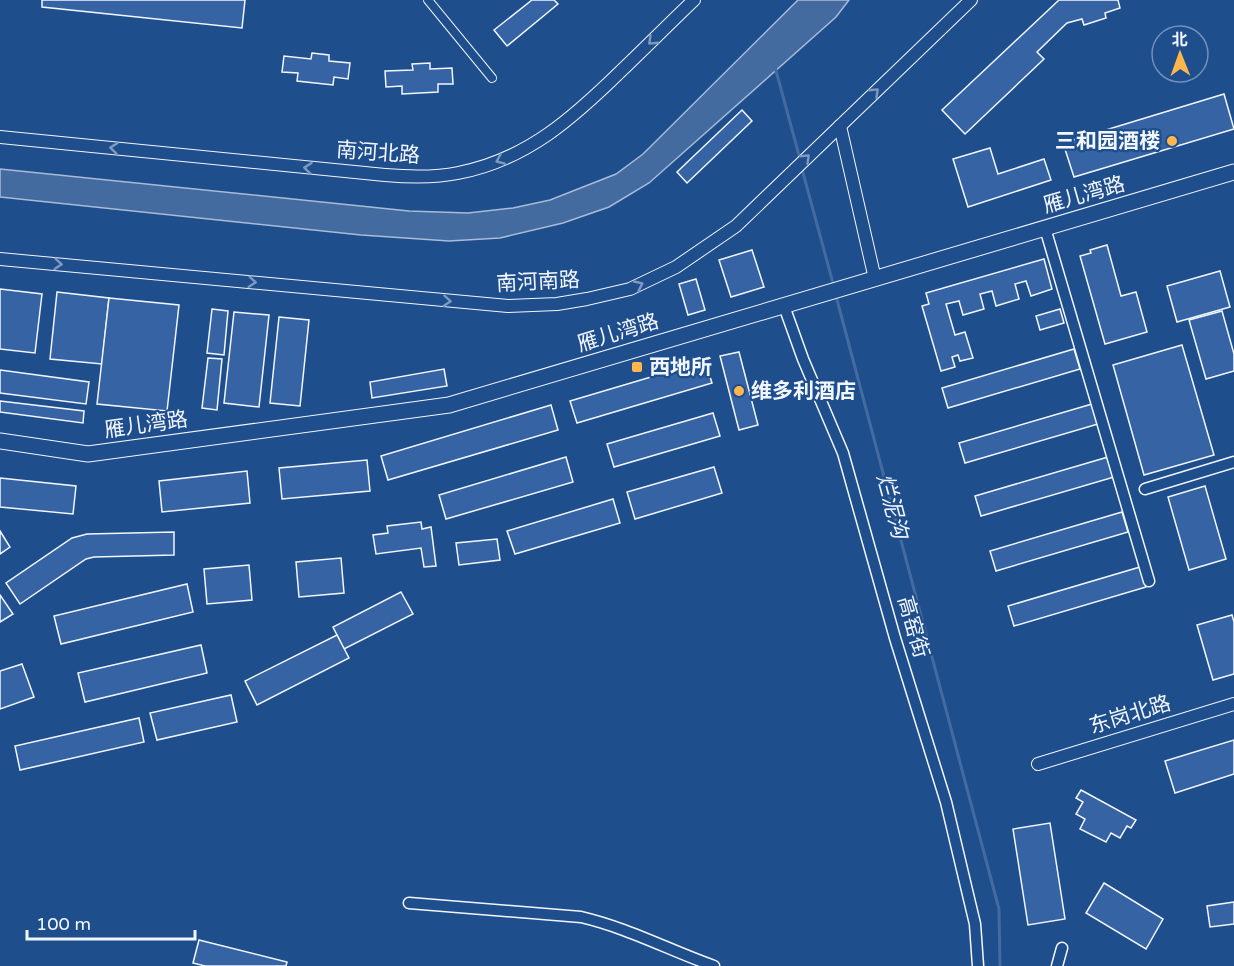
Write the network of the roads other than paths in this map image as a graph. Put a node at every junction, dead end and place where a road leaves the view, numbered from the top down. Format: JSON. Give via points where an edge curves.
{"nodes":[{"id":1,"x":428,"y":0,"type":"edge"},
{"id":2,"x":694,"y":0,"type":"edge"},
{"id":3,"x":971,"y":0,"type":"edge"},
{"id":4,"x":492,"y":78,"type":"dead end"},
{"id":5,"x":837,"y":129,"type":"junction"},
{"id":6,"x":0,"y":137,"type":"edge"},
{"id":7,"x":1234,"y":172,"type":"edge"},
{"id":8,"x":1045,"y":228,"type":"junction"},
{"id":9,"x":0,"y":259,"type":"edge"},
{"id":10,"x":870,"y":280,"type":"junction"},
{"id":11,"x":784,"y":306,"type":"junction"},
{"id":12,"x":0,"y":441,"type":"edge"},
{"id":13,"x":1234,"y":462,"type":"edge"},
{"id":14,"x":1145,"y":489,"type":"dead end"},
{"id":15,"x":1149,"y":581,"type":"dead end"},
{"id":16,"x":1234,"y":704,"type":"edge"},
{"id":17,"x":1038,"y":764,"type":"dead end"},
{"id":18,"x":410,"y":903,"type":"dead end"},
{"id":19,"x":1062,"y":948,"type":"dead end"},
{"id":20,"x":714,"y":966,"type":"edge"},
{"id":21,"x":978,"y":966,"type":"edge"},
{"id":22,"x":1057,"y":966,"type":"edge"}],
"edges":[{"from":1,"to":4,"type":"street"},
{"from":2,"to":6,"type":"street","name":"南河北路","one_way":true,"via":[[578,113],[548,136],[489,165],[458,173],[385,175]]},
{"from":5,"to":3,"type":"street","name":"南河南路","one_way":true},
{"from":9,"to":5,"type":"street","name":"南河南路","one_way":true,"via":[[508,306],[557,304],[630,289],[676,267],[736,226]]},
{"from":5,"to":10,"type":"street"},
{"from":7,"to":8,"type":"main road","name":"雁儿湾路"},
{"from":8,"to":10,"type":"main road","name":"雁儿湾路"},
{"from":8,"to":15,"type":"street"},
{"from":10,"to":11,"type":"main road","name":"雁儿湾路"},
{"from":11,"to":12,"type":"main road","name":"雁儿湾路","via":[[448,405],[88,454]]},
{"from":11,"to":21,"type":"street","name":"高窑街","via":[[843,453],[946,802],[975,924]]},
{"from":13,"to":14,"type":"street"},
{"from":16,"to":17,"type":"street","name":"东岗北路"},
{"from":18,"to":20,"type":"street","via":[[581,917],[639,934]]},
{"from":19,"to":22,"type":"street"}]}
